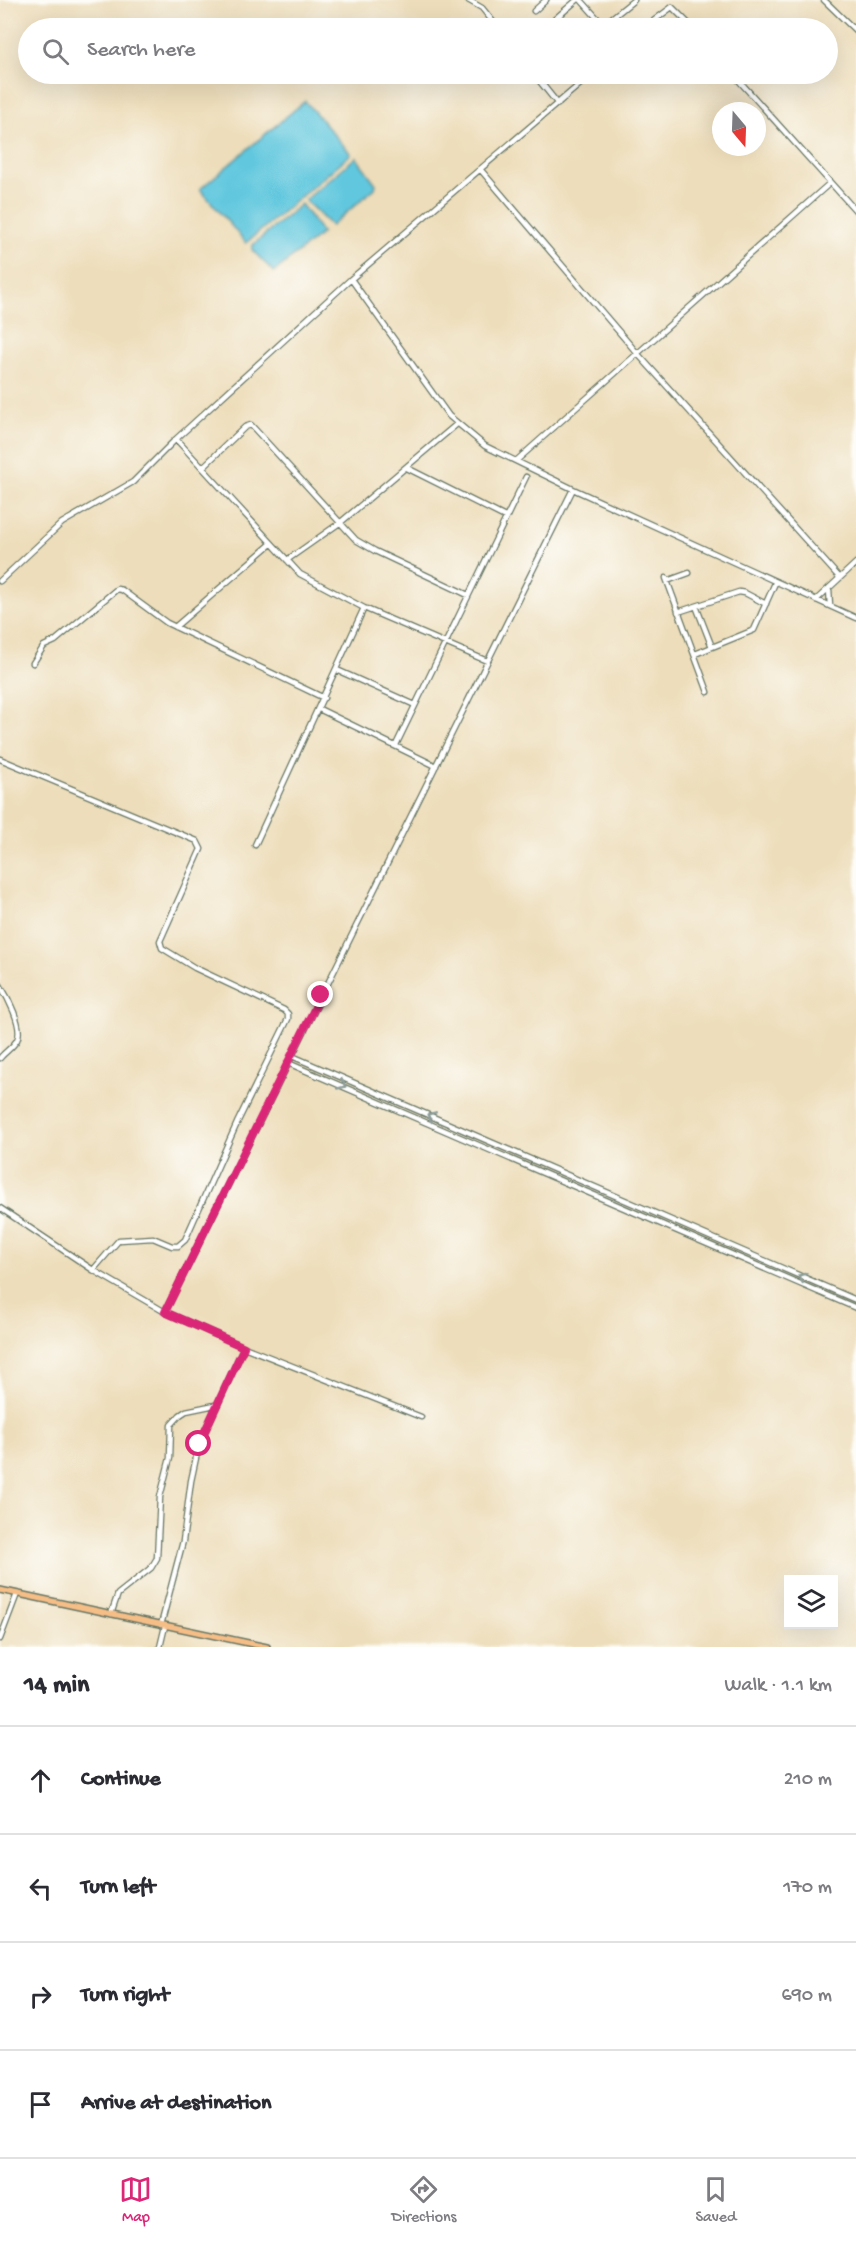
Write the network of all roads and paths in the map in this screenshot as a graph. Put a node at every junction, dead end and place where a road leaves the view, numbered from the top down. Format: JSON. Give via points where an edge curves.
{"nodes":[{"id":1,"x":468,"y":0,"type":"edge"},
{"id":2,"x":546,"y":0,"type":"edge"},
{"id":3,"x":579,"y":0,"type":"edge"},
{"id":4,"x":634,"y":0,"type":"edge"},
{"id":5,"x":824,"y":0,"type":"edge"},
{"id":6,"x":534,"y":11,"type":"dead end"},
{"id":7,"x":490,"y":18,"type":"edge"},
{"id":8,"x":557,"y":18,"type":"edge"},
{"id":9,"x":596,"y":18,"type":"edge"},
{"id":10,"x":614,"y":18,"type":"edge"},
{"id":11,"x":657,"y":18,"type":"edge"},
{"id":12,"x":683,"y":18,"type":"edge"},
{"id":13,"x":856,"y":31,"type":"edge"},
{"id":14,"x":542,"y":84,"type":"edge"},
{"id":15,"x":581,"y":84,"type":"edge"},
{"id":16,"x":742,"y":84,"type":"edge"},
{"id":17,"x":558,"y":104,"type":"junction"},
{"id":18,"x":480,"y":169,"type":"junction"},
{"id":19,"x":830,"y":183,"type":"junction"},
{"id":20,"x":856,"y":211,"type":"edge"},
{"id":21,"x":351,"y":279,"type":"junction"},
{"id":22,"x":638,"y":353,"type":"junction"},
{"id":23,"x":457,"y":424,"type":"junction"},
{"id":24,"x":176,"y":439,"type":"junction"},
{"id":25,"x":516,"y":461,"type":"junction"},
{"id":26,"x":203,"y":467,"type":"junction"},
{"id":27,"x":407,"y":468,"type":"junction"},
{"id":28,"x":526,"y":477,"type":"dead end"},
{"id":29,"x":573,"y":489,"type":"junction"},
{"id":30,"x":505,"y":516,"type":"junction"},
{"id":31,"x":342,"y":522,"type":"junction"},
{"id":32,"x":271,"y":544,"type":"junction"},
{"id":33,"x":287,"y":561,"type":"junction"},
{"id":34,"x":856,"y":563,"type":"edge"},
{"id":35,"x":688,"y":573,"type":"dead end"},
{"id":36,"x":840,"y":577,"type":"junction"},
{"id":37,"x":0,"y":581,"type":"edge"},
{"id":38,"x":775,"y":583,"type":"junction"},
{"id":39,"x":829,"y":588,"type":"junction"},
{"id":40,"x":468,"y":596,"type":"junction"},
{"id":41,"x":816,"y":600,"type":"junction"},
{"id":42,"x":766,"y":604,"type":"junction"},
{"id":43,"x":696,"y":606,"type":"junction"},
{"id":44,"x":830,"y":606,"type":"junction"},
{"id":45,"x":364,"y":608,"type":"junction"},
{"id":46,"x":678,"y":612,"type":"junction"},
{"id":47,"x":856,"y":618,"type":"edge"},
{"id":48,"x":175,"y":627,"type":"junction"},
{"id":49,"x":445,"y":644,"type":"junction"},
{"id":50,"x":712,"y":647,"type":"junction"},
{"id":51,"x":695,"y":654,"type":"junction"},
{"id":52,"x":487,"y":661,"type":"junction"},
{"id":53,"x":33,"y":663,"type":"dead end"},
{"id":54,"x":337,"y":670,"type":"junction"},
{"id":55,"x":708,"y":692,"type":"dead end"},
{"id":56,"x":324,"y":698,"type":"junction"},
{"id":57,"x":415,"y":705,"type":"junction"},
{"id":58,"x":319,"y":709,"type":"junction"},
{"id":59,"x":396,"y":745,"type":"junction"},
{"id":60,"x":0,"y":759,"type":"edge"},
{"id":61,"x":436,"y":766,"type":"junction"},
{"id":62,"x":255,"y":844,"type":"dead end"},
{"id":63,"x":0,"y":985,"type":"edge"},
{"id":64,"x":292,"y":1056,"type":"junction"},
{"id":65,"x":0,"y":1058,"type":"edge"},
{"id":66,"x":288,"y":1063,"type":"junction"},
{"id":67,"x":0,"y":1208,"type":"edge"},
{"id":68,"x":93,"y":1270,"type":"junction"},
{"id":69,"x":856,"y":1300,"type":"edge"},
{"id":70,"x":856,"y":1308,"type":"edge"},
{"id":71,"x":165,"y":1312,"type":"junction"},
{"id":72,"x":244,"y":1347,"type":"junction"},
{"id":73,"x":215,"y":1406,"type":"junction"},
{"id":74,"x":421,"y":1417,"type":"dead end"},
{"id":75,"x":0,"y":1590,"type":"edge"},
{"id":76,"x":17,"y":1594,"type":"junction"},
{"id":77,"x":111,"y":1614,"type":"junction"},
{"id":78,"x":163,"y":1625,"type":"junction"},
{"id":79,"x":0,"y":1640,"type":"edge"},
{"id":80,"x":160,"y":1647,"type":"edge"},
{"id":81,"x":267,"y":1647,"type":"edge"}],
"edges":[{"from":1,"to":7,"type":"street"},
{"from":2,"to":6,"type":"street"},
{"from":3,"to":8,"type":"street"},
{"from":3,"to":9,"type":"street"},
{"from":4,"to":10,"type":"street"},
{"from":5,"to":13,"type":"street"},
{"from":11,"to":12,"type":"street","via":[[672,7]]},
{"from":14,"to":17,"type":"street"},
{"from":15,"to":17,"type":"street"},
{"from":16,"to":19,"type":"street"},
{"from":17,"to":18,"type":"street"},
{"from":18,"to":21,"type":"street"},
{"from":18,"to":22,"type":"street"},
{"from":19,"to":20,"type":"street"},
{"from":19,"to":22,"type":"street"},
{"from":21,"to":23,"type":"street"},
{"from":21,"to":24,"type":"street"},
{"from":22,"to":25,"type":"street"},
{"from":22,"to":36,"type":"street"},
{"from":23,"to":25,"type":"street","via":[[485,446]]},
{"from":23,"to":27,"type":"street"},
{"from":24,"to":26,"type":"street"},
{"from":24,"to":37,"type":"street","via":[[133,482],[62,522]]},
{"from":25,"to":29,"type":"street"},
{"from":26,"to":31,"type":"street","via":[[251,425]]},
{"from":26,"to":32,"type":"street"},
{"from":27,"to":30,"type":"street"},
{"from":27,"to":31,"type":"street"},
{"from":28,"to":30,"type":"street"},
{"from":29,"to":38,"type":"street"},
{"from":29,"to":52,"type":"street"},
{"from":30,"to":40,"type":"street"},
{"from":31,"to":33,"type":"street"},
{"from":31,"to":40,"type":"street","via":[[356,540]]},
{"from":32,"to":33,"type":"street"},
{"from":32,"to":48,"type":"street"},
{"from":33,"to":45,"type":"street","via":[[300,574]]},
{"from":34,"to":36,"type":"street"},
{"from":35,"to":46,"type":"street","via":[[667,579]]},
{"from":36,"to":39,"type":"street"},
{"from":38,"to":41,"type":"street"},
{"from":38,"to":42,"type":"street"},
{"from":39,"to":41,"type":"street"},
{"from":39,"to":44,"type":"street"},
{"from":40,"to":49,"type":"street"},
{"from":41,"to":44,"type":"street"},
{"from":42,"to":43,"type":"street","via":[[739,592]]},
{"from":42,"to":50,"type":"street","via":[[754,630]]},
{"from":43,"to":46,"type":"street"},
{"from":43,"to":50,"type":"street"},
{"from":44,"to":47,"type":"street"},
{"from":45,"to":49,"type":"street"},
{"from":45,"to":54,"type":"street"},
{"from":46,"to":51,"type":"street"},
{"from":48,"to":53,"type":"street","via":[[117,589],[44,646]]},
{"from":48,"to":56,"type":"street"},
{"from":49,"to":52,"type":"street"},
{"from":49,"to":57,"type":"street"},
{"from":50,"to":51,"type":"street"},
{"from":51,"to":55,"type":"street"},
{"from":52,"to":61,"type":"street"},
{"from":54,"to":56,"type":"street"},
{"from":54,"to":57,"type":"street"},
{"from":56,"to":58,"type":"street"},
{"from":57,"to":59,"type":"street"},
{"from":58,"to":59,"type":"street"},
{"from":58,"to":62,"type":"street"},
{"from":59,"to":61,"type":"street"},
{"from":60,"to":68,"type":"street","via":[[197,841],[201,849],[160,945],[195,968],[288,1014],[183,1243],[172,1246],[153,1238],[119,1240]]},
{"from":61,"to":64,"type":"street"},
{"from":63,"to":65,"type":"street","via":[[13,1007],[18,1033],[16,1042]]},
{"from":64,"to":66,"type":"street"},
{"from":69,"to":64,"type":"street","one_way":true},
{"from":66,"to":70,"type":"street","one_way":true},
{"from":66,"to":71,"type":"street"},
{"from":67,"to":68,"type":"street"},
{"from":68,"to":71,"type":"street"},
{"from":71,"to":72,"type":"street"},
{"from":72,"to":73,"type":"street"},
{"from":72,"to":74,"type":"street"},
{"from":73,"to":77,"type":"street","via":[[186,1411],[171,1425],[170,1458],[160,1497],[157,1558],[151,1568],[118,1594]]},
{"from":73,"to":78,"type":"street","via":[[196,1454],[183,1541]]},
{"from":75,"to":76,"type":"main road"},
{"from":76,"to":77,"type":"main road"},
{"from":76,"to":79,"type":"street"},
{"from":77,"to":78,"type":"main road"},
{"from":78,"to":80,"type":"street"},
{"from":78,"to":81,"type":"main road"}]}
